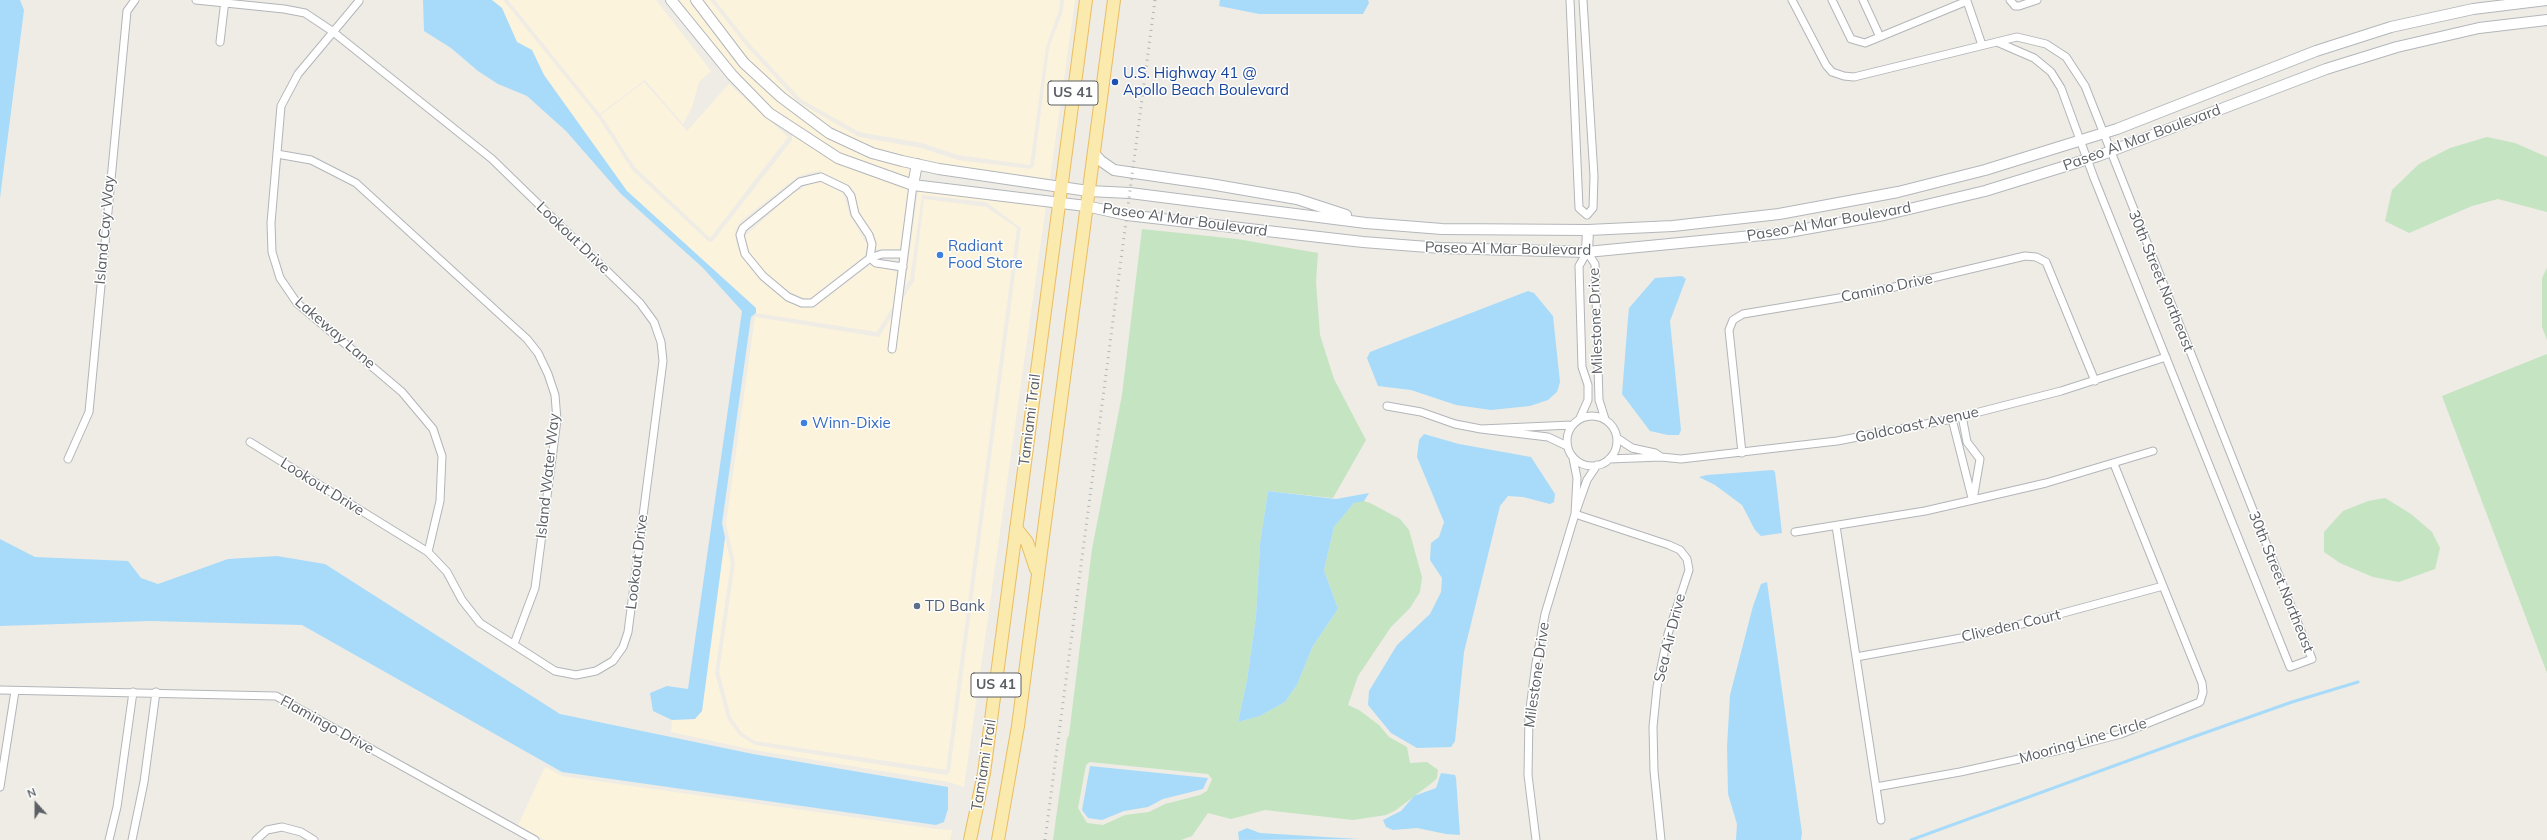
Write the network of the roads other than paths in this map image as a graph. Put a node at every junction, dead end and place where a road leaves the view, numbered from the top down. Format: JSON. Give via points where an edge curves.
{"nodes":[{"id":1,"x":135,"y":0,"type":"edge"},
{"id":2,"x":196,"y":0,"type":"edge"},
{"id":3,"x":671,"y":0,"type":"edge"},
{"id":4,"x":696,"y":0,"type":"edge"},
{"id":5,"x":1086,"y":0,"type":"edge"},
{"id":6,"x":1114,"y":0,"type":"edge"},
{"id":7,"x":1570,"y":0,"type":"edge"},
{"id":8,"x":1583,"y":0,"type":"edge"},
{"id":9,"x":1792,"y":0,"type":"edge"},
{"id":10,"x":1832,"y":0,"type":"edge"},
{"id":11,"x":1863,"y":0,"type":"edge"},
{"id":12,"x":1967,"y":0,"type":"edge"},
{"id":13,"x":2010,"y":0,"type":"edge"},
{"id":14,"x":2037,"y":0,"type":"edge"},
{"id":15,"x":2547,"y":0,"type":"edge"},
{"id":16,"x":225,"y":1,"type":"edge"},
{"id":17,"x":359,"y":1,"type":"edge"},
{"id":18,"x":2547,"y":20,"type":"edge"},
{"id":19,"x":332,"y":30,"type":"junction"},
{"id":20,"x":1880,"y":37,"type":"junction"},
{"id":21,"x":220,"y":42,"type":"dead end"},
{"id":22,"x":1997,"y":42,"type":"junction"},
{"id":23,"x":1982,"y":45,"type":"junction"},
{"id":24,"x":2103,"y":134,"type":"junction"},
{"id":25,"x":2081,"y":141,"type":"junction"},
{"id":26,"x":1093,"y":152,"type":"junction"},
{"id":27,"x":2110,"y":152,"type":"junction"},
{"id":28,"x":277,"y":154,"type":"junction"},
{"id":29,"x":2088,"y":160,"type":"junction"},
{"id":30,"x":917,"y":164,"type":"junction"},
{"id":31,"x":914,"y":185,"type":"junction"},
{"id":32,"x":1061,"y":186,"type":"junction"},
{"id":33,"x":1088,"y":191,"type":"junction"},
{"id":34,"x":1059,"y":202,"type":"junction"},
{"id":35,"x":1086,"y":206,"type":"junction"},
{"id":36,"x":1366,"y":222,"type":"junction"},
{"id":37,"x":1588,"y":230,"type":"junction"},
{"id":38,"x":1587,"y":252,"type":"junction"},
{"id":39,"x":904,"y":254,"type":"junction"},
{"id":40,"x":870,"y":258,"type":"junction"},
{"id":41,"x":903,"y":268,"type":"junction"},
{"id":42,"x":892,"y":349,"type":"dead end"},
{"id":43,"x":2166,"y":357,"type":"junction"},
{"id":44,"x":2095,"y":381,"type":"junction"},
{"id":45,"x":1387,"y":406,"type":"dead end"},
{"id":46,"x":1962,"y":416,"type":"junction"},
{"id":47,"x":1580,"y":418,"type":"junction"},
{"id":48,"x":1605,"y":419,"type":"junction"},
{"id":49,"x":1952,"y":419,"type":"junction"},
{"id":50,"x":1572,"y":425,"type":"junction"},
{"id":51,"x":1481,"y":429,"type":"junction"},
{"id":52,"x":1617,"y":438,"type":"junction"},
{"id":53,"x":250,"y":442,"type":"dead end"},
{"id":54,"x":1567,"y":446,"type":"junction"},
{"id":55,"x":2153,"y":451,"type":"dead end"},
{"id":56,"x":1742,"y":453,"type":"junction"},
{"id":57,"x":1661,"y":457,"type":"junction"},
{"id":58,"x":1573,"y":458,"type":"junction"},
{"id":59,"x":68,"y":459,"type":"dead end"},
{"id":60,"x":1609,"y":459,"type":"junction"},
{"id":61,"x":2114,"y":464,"type":"junction"},
{"id":62,"x":1597,"y":465,"type":"junction"},
{"id":63,"x":1973,"y":500,"type":"junction"},
{"id":64,"x":1575,"y":514,"type":"junction"},
{"id":65,"x":1836,"y":526,"type":"junction"},
{"id":66,"x":1016,"y":528,"type":"junction"},
{"id":67,"x":1795,"y":532,"type":"dead end"},
{"id":68,"x":428,"y":552,"type":"junction"},
{"id":69,"x":1037,"y":576,"type":"junction"},
{"id":70,"x":2163,"y":586,"type":"junction"},
{"id":71,"x":514,"y":644,"type":"junction"},
{"id":72,"x":1856,"y":657,"type":"junction"},
{"id":73,"x":0,"y":690,"type":"edge"},
{"id":74,"x":15,"y":691,"type":"junction"},
{"id":75,"x":133,"y":692,"type":"junction"},
{"id":76,"x":156,"y":692,"type":"junction"},
{"id":77,"x":0,"y":787,"type":"edge"},
{"id":78,"x":1876,"y":787,"type":"junction"},
{"id":79,"x":1881,"y":820,"type":"dead end"},
{"id":80,"x":109,"y":840,"type":"edge"},
{"id":81,"x":132,"y":840,"type":"edge"},
{"id":82,"x":256,"y":840,"type":"edge"},
{"id":83,"x":314,"y":840,"type":"edge"},
{"id":84,"x":535,"y":840,"type":"edge"},
{"id":85,"x":970,"y":840,"type":"edge"},
{"id":86,"x":998,"y":840,"type":"edge"},
{"id":87,"x":1536,"y":840,"type":"edge"},
{"id":88,"x":1661,"y":840,"type":"edge"}],
"edges":[{"from":1,"to":59,"type":"street","name":"Island Cay Way","via":[[127,11],[89,412]]},
{"from":2,"to":16,"type":"street"},
{"from":3,"to":31,"type":"main road","name":"Paseo Al Mar Boulevard","via":[[732,75],[769,113],[838,158]]},
{"from":4,"to":30,"type":"main road","name":"Paseo Al Mar Boulevard","via":[[744,63],[777,94],[829,133],[872,153]]},
{"from":5,"to":32,"type":"main road","name":"Tamiami Trail","number":"US 41"},
{"from":6,"to":26,"type":"main road","name":"Tamiami Trail","number":"US 41"},
{"from":7,"to":8,"type":"street","via":[[1579,208],[1587,215],[1593,208],[1594,176]]},
{"from":9,"to":23,"type":"street","name":"30th Street Northeast","via":[[1826,65],[1832,72],[1844,76],[1854,77]]},
{"from":10,"to":20,"type":"street","via":[[1851,39],[1865,43]]},
{"from":11,"to":20,"type":"street"},
{"from":12,"to":20,"type":"street"},
{"from":12,"to":23,"type":"street"},
{"from":13,"to":14,"type":"street","via":[[2015,6],[2019,6]]},
{"from":15,"to":24,"type":"main road","name":"Paseo Al Mar Boulevard","via":[[2473,9],[2391,27],[2316,51]]},
{"from":16,"to":19,"type":"street","name":"Lookout Drive","via":[[305,13]]},
{"from":16,"to":21,"type":"street"},
{"from":17,"to":19,"type":"street","name":"Lakeway Lane"},
{"from":18,"to":27,"type":"main road","name":"Paseo Al Mar Boulevard","via":[[2479,28],[2398,47],[2326,69]]},
{"from":19,"to":28,"type":"street","name":"Lakeway Lane","via":[[287,91],[281,106]]},
{"from":19,"to":71,"type":"street","name":"Lookout Drive","via":[[492,159],[640,303],[654,322],[661,342],[663,361],[628,632],[623,647],[613,661],[596,670],[576,675],[555,671]]},
{"from":22,"to":23,"type":"street","name":"30th Street Northeast"},
{"from":22,"to":24,"type":"street","name":"30th Street Northeast","via":[[2017,37],[2046,44],[2066,57],[2080,77]]},
{"from":22,"to":25,"type":"street","name":"30th Street Northeast","via":[[2034,58],[2051,72],[2061,88]]},
{"from":24,"to":25,"type":"main road","name":"Paseo Al Mar Boulevard"},
{"from":24,"to":27,"type":"street","name":"30th Street Northeast"},
{"from":25,"to":29,"type":"street","name":"30th Street Northeast"},
{"from":25,"to":37,"type":"main road","name":"Paseo Al Mar Boulevard","via":[[1985,170],[1898,192],[1826,206],[1673,226]]},
{"from":26,"to":33,"type":"main road","name":"Tamiami Trail","number":"US 41"},
{"from":26,"to":36,"type":"main road","via":[[1114,170],[1297,199]]},
{"from":27,"to":29,"type":"main road","name":"Paseo Al Mar Boulevard"},
{"from":27,"to":43,"type":"street","name":"30th Street Northeast","via":[[2312,659],[2290,667]]},
{"from":28,"to":68,"type":"street","name":"Lakeway Lane","via":[[271,224],[272,252],[280,278],[297,303],[402,392],[433,429],[442,456],[441,486]]},
{"from":28,"to":71,"type":"street","name":"Island Water Way","via":[[311,160],[356,183],[527,339],[541,360],[555,395],[557,420],[535,588]]},
{"from":29,"to":38,"type":"main road","name":"Paseo Al Mar Boulevard","via":[[1985,191],[1884,215],[1783,233]]},
{"from":29,"to":43,"type":"street","name":"30th Street Northeast"},
{"from":30,"to":31,"type":"main road"},
{"from":30,"to":32,"type":"main road","name":"Paseo Al Mar Boulevard"},
{"from":31,"to":34,"type":"main road","name":"Paseo Al Mar Boulevard"},
{"from":31,"to":39,"type":"street"},
{"from":32,"to":33,"type":"main road","name":"Paseo Al Mar Boulevard"},
{"from":32,"to":34,"type":"main road","name":"Tamiami Trail","number":"US 41"},
{"from":33,"to":35,"type":"main road","name":"Tamiami Trail","number":"US 41"},
{"from":33,"to":36,"type":"main road","name":"Paseo Al Mar Boulevard","via":[[1130,193]]},
{"from":34,"to":35,"type":"main road","name":"Paseo Al Mar Boulevard"},
{"from":34,"to":66,"type":"main road","name":"Tamiami Trail","number":"US 41"},
{"from":35,"to":38,"type":"main road","name":"Paseo Al Mar Boulevard","via":[[1127,215],[1363,242],[1441,248]]},
{"from":35,"to":69,"type":"main road","name":"Tamiami Trail","number":"US 41"},
{"from":36,"to":37,"type":"main road","name":"Paseo Al Mar Boulevard","via":[[1442,229]]},
{"from":37,"to":38,"type":"main road"},
{"from":38,"to":47,"type":"street","name":"Milestone Drive","via":[[1579,266],[1582,367],[1588,385],[1588,400]]},
{"from":38,"to":48,"type":"street","name":"Milestone Drive","via":[[1596,264],[1599,400]]},
{"from":39,"to":40,"type":"street","via":[[882,254]]},
{"from":39,"to":41,"type":"street"},
{"from":40,"to":40,"type":"street","via":[[872,244],[855,214],[851,196],[846,189],[821,177],[810,178],[797,184],[743,228],[740,234],[745,254],[763,276],[788,297],[802,303],[812,303]]},
{"from":40,"to":41,"type":"street","via":[[876,262]]},
{"from":41,"to":42,"type":"street"},
{"from":43,"to":44,"type":"street","name":"Goldcoast Avenue"},
{"from":44,"to":46,"type":"street","name":"Goldcoast Avenue"},
{"from":44,"to":56,"type":"street","name":"Camino Drive","via":[[2046,262],[2036,256],[2025,256],[1869,293],[1743,314],[1733,320],[1729,330]]},
{"from":45,"to":51,"type":"street","via":[[1421,412],[1455,424]]},
{"from":46,"to":49,"type":"street","name":"Goldcoast Avenue"},
{"from":46,"to":63,"type":"street","via":[[1967,442],[1980,458]]},
{"from":47,"to":48,"type":"street","via":[[1593,415]]},
{"from":47,"to":50,"type":"street"},
{"from":48,"to":52,"type":"street","via":[[1614,429]]},
{"from":49,"to":56,"type":"street","name":"Goldcoast Avenue","via":[[1837,441]]},
{"from":49,"to":63,"type":"street"},
{"from":50,"to":51,"type":"street"},
{"from":50,"to":54,"type":"street","via":[[1568,433]]},
{"from":51,"to":54,"type":"street","via":[[1548,437]]},
{"from":52,"to":57,"type":"street","name":"Goldcoast Avenue","via":[[1632,448]]},
{"from":52,"to":60,"type":"street","via":[[1616,448]]},
{"from":53,"to":68,"type":"street","name":"Lookout Drive"},
{"from":54,"to":58,"type":"street"},
{"from":55,"to":61,"type":"street"},
{"from":56,"to":57,"type":"street","name":"Goldcoast Avenue","via":[[1681,459]]},
{"from":57,"to":60,"type":"street","name":"Goldcoast Avenue"},
{"from":58,"to":62,"type":"street","via":[[1584,465]]},
{"from":58,"to":64,"type":"street","name":"Milestone Drive","via":[[1577,478]]},
{"from":60,"to":62,"type":"street"},
{"from":61,"to":63,"type":"street"},
{"from":61,"to":70,"type":"street","name":"Mooring Line Circle"},
{"from":62,"to":64,"type":"street","name":"Milestone Drive","via":[[1587,480]]},
{"from":63,"to":65,"type":"street"},
{"from":64,"to":87,"type":"street","name":"Milestone Drive","via":[[1546,614],[1531,701],[1528,775]]},
{"from":64,"to":88,"type":"street","name":"Sea Air Drive","via":[[1669,545],[1680,550],[1687,559],[1688,570],[1668,634],[1653,727],[1654,771]]},
{"from":65,"to":67,"type":"street"},
{"from":65,"to":72,"type":"street"},
{"from":66,"to":69,"type":"main road","via":[[1027,542]]},
{"from":66,"to":85,"type":"main road","name":"Tamiami Trail","number":"US 41","via":[[984,773]]},
{"from":68,"to":71,"type":"street","name":"Lookout Drive","via":[[447,572],[462,600],[480,623]]},
{"from":69,"to":86,"type":"main road","name":"Tamiami Trail","number":"US 41","via":[[1018,726]]},
{"from":70,"to":72,"type":"street","name":"Cliveden Court","via":[[1967,637]]},
{"from":70,"to":78,"type":"street","name":"Mooring Line Circle","via":[[2202,683],[2200,702],[2121,734],[1960,772]]},
{"from":72,"to":78,"type":"street"},
{"from":73,"to":74,"type":"street","name":"Flamingo Drive"},
{"from":74,"to":75,"type":"street","name":"Flamingo Drive"},
{"from":74,"to":77,"type":"street"},
{"from":75,"to":76,"type":"street","name":"Flamingo Drive"},
{"from":75,"to":80,"type":"street","via":[[117,807]]},
{"from":76,"to":81,"type":"street","via":[[144,782]]},
{"from":76,"to":84,"type":"street","name":"Flamingo Drive","via":[[276,696]]},
{"from":78,"to":79,"type":"street"},
{"from":82,"to":83,"type":"street","via":[[267,830],[282,827],[301,832]]}]}
